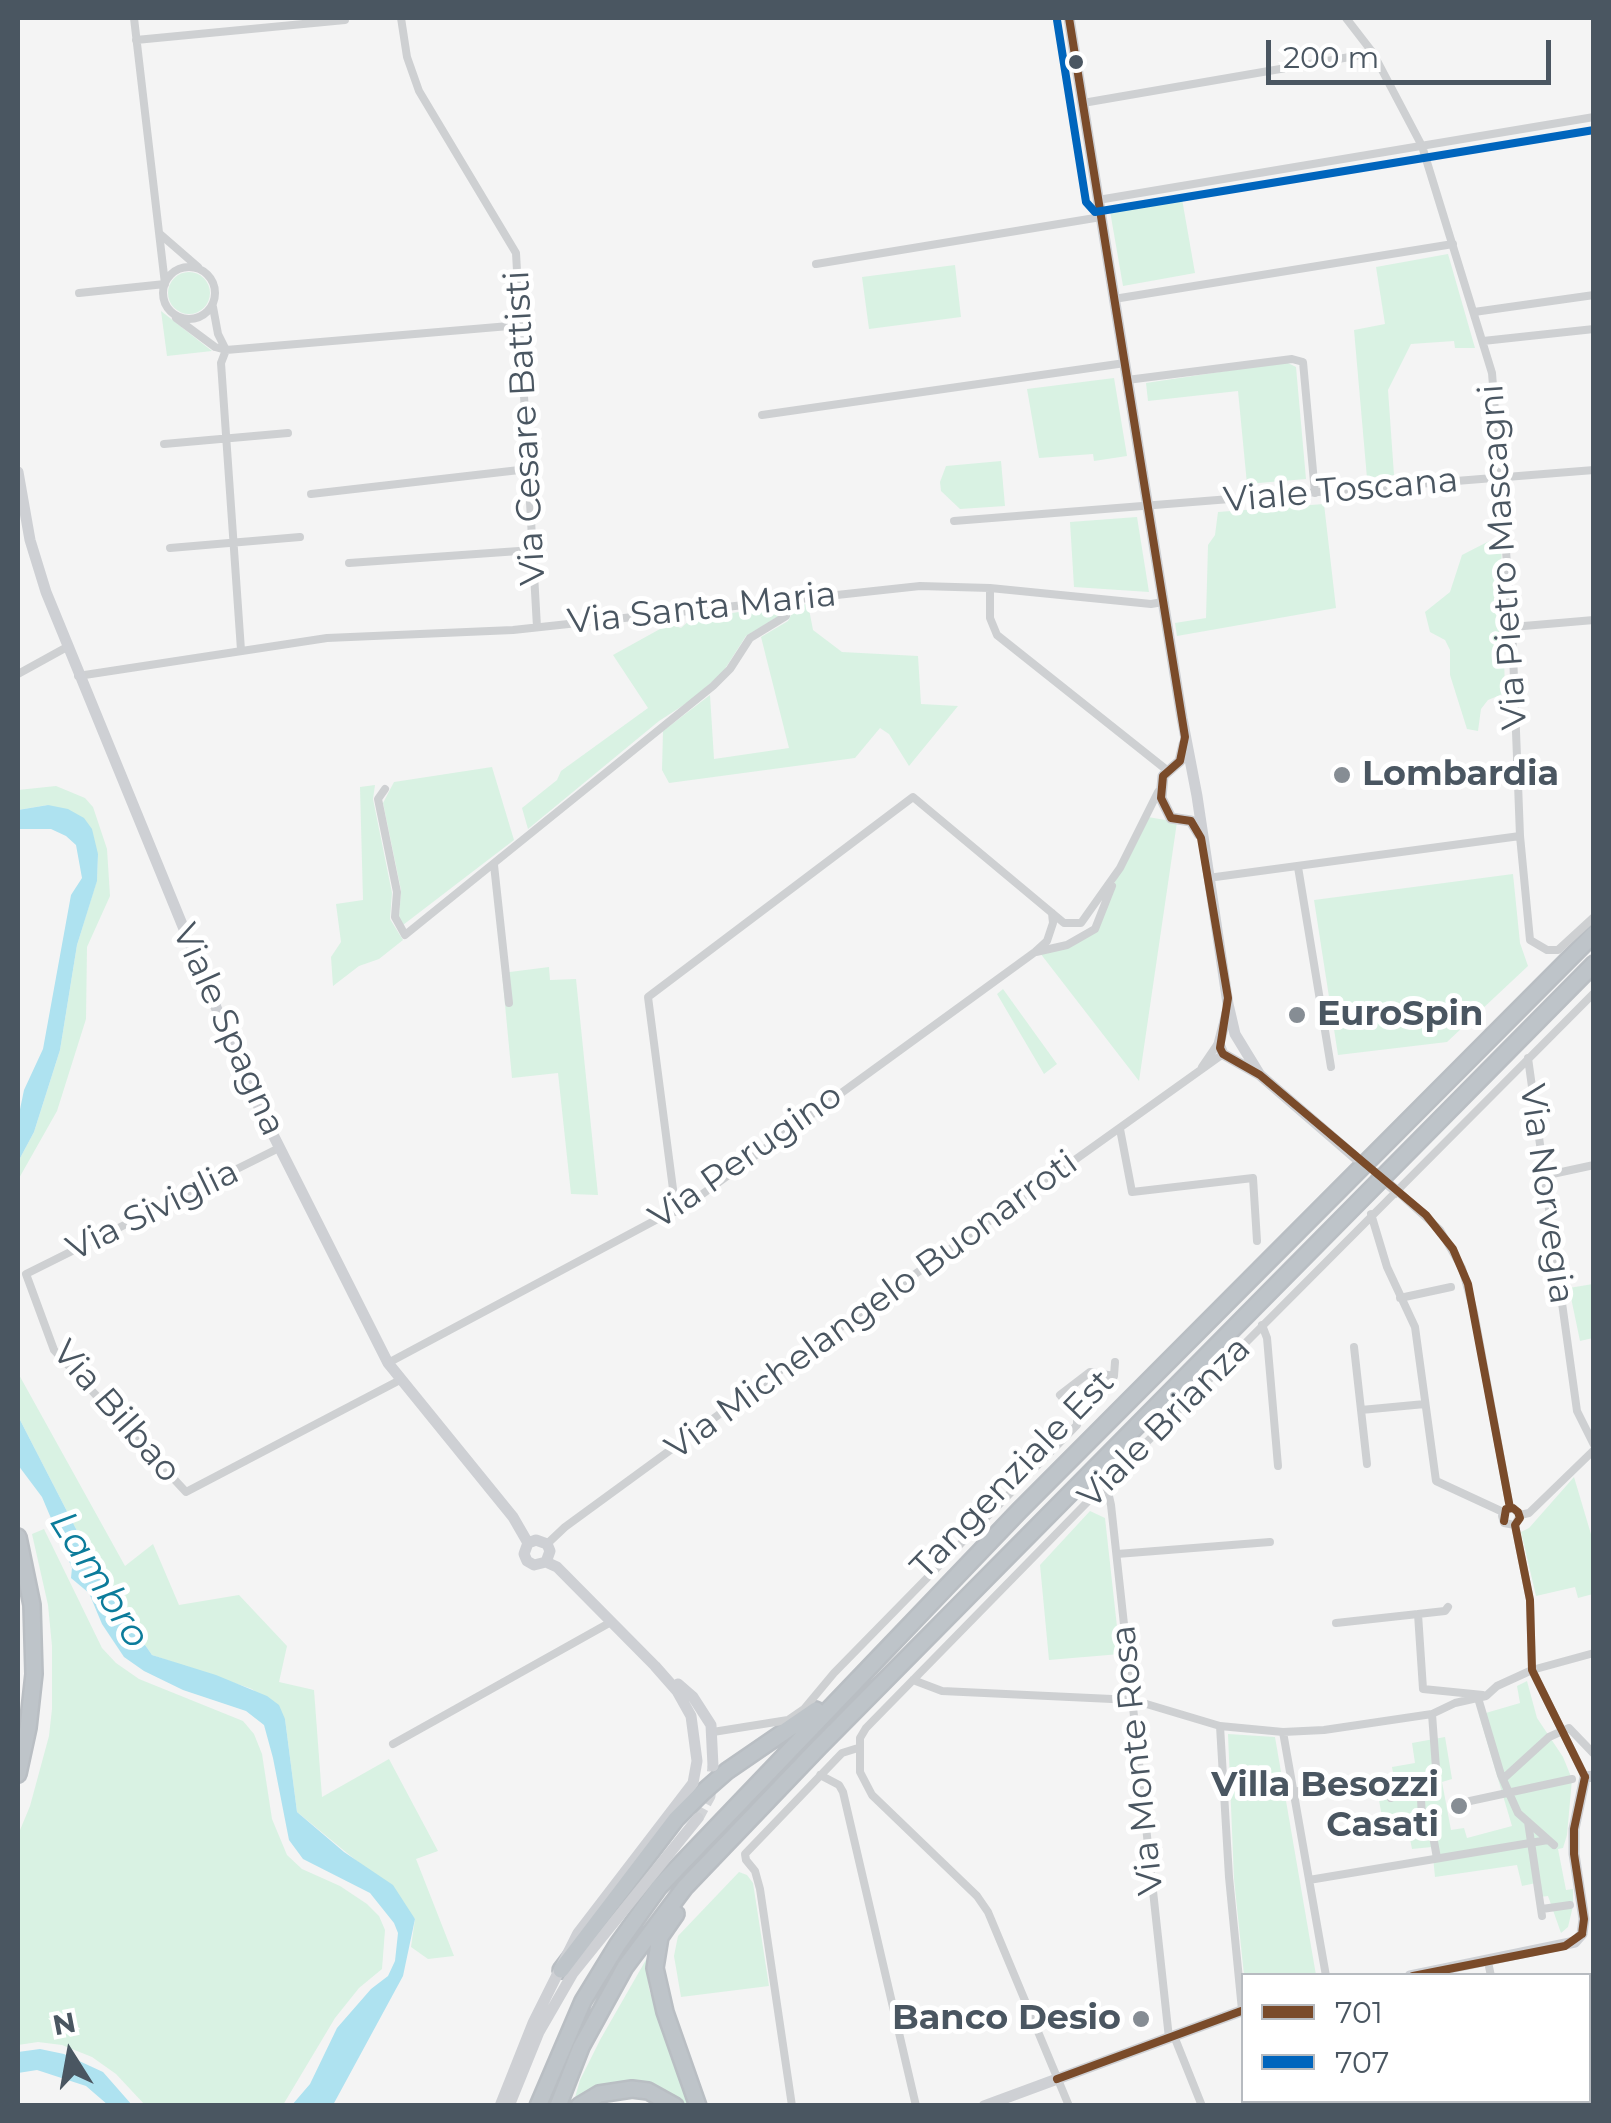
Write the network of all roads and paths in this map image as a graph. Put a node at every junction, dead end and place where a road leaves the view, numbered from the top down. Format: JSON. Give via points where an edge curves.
{"nodes":[{"id":1,"x":134,"y":18,"type":"edge"},
{"id":2,"x":401,"y":18,"type":"edge"},
{"id":3,"x":1069,"y":18,"type":"edge"},
{"id":4,"x":1346,"y":18,"type":"edge"},
{"id":5,"x":345,"y":20,"type":"dead end"},
{"id":6,"x":136,"y":40,"type":"junction"},
{"id":7,"x":1373,"y":54,"type":"junction"},
{"id":8,"x":1083,"y":103,"type":"junction"},
{"id":9,"x":1594,"y":117,"type":"edge"},
{"id":10,"x":1422,"y":146,"type":"junction"},
{"id":11,"x":1098,"y":200,"type":"junction"},
{"id":12,"x":1101,"y":217,"type":"junction"},
{"id":13,"x":158,"y":231,"type":"junction"},
{"id":14,"x":1452,"y":244,"type":"junction"},
{"id":15,"x":816,"y":264,"type":"dead end"},
{"id":16,"x":198,"y":267,"type":"junction"},
{"id":17,"x":165,"y":284,"type":"junction"},
{"id":18,"x":78,"y":293,"type":"dead end"},
{"id":19,"x":1594,"y":295,"type":"edge"},
{"id":20,"x":1114,"y":299,"type":"junction"},
{"id":21,"x":213,"y":304,"type":"junction"},
{"id":22,"x":1474,"y":312,"type":"junction"},
{"id":23,"x":176,"y":318,"type":"junction"},
{"id":24,"x":520,"y":325,"type":"junction"},
{"id":25,"x":1594,"y":328,"type":"edge"},
{"id":26,"x":1483,"y":341,"type":"junction"},
{"id":27,"x":226,"y":350,"type":"junction"},
{"id":28,"x":1124,"y":363,"type":"junction"},
{"id":29,"x":1127,"y":380,"type":"junction"},
{"id":30,"x":762,"y":415,"type":"dead end"},
{"id":31,"x":288,"y":433,"type":"dead end"},
{"id":32,"x":226,"y":438,"type":"junction"},
{"id":33,"x":164,"y":444,"type":"dead end"},
{"id":34,"x":528,"y":469,"type":"junction"},
{"id":35,"x":1594,"y":470,"type":"edge"},
{"id":36,"x":18,"y":472,"type":"edge"},
{"id":37,"x":1500,"y":478,"type":"junction"},
{"id":38,"x":1315,"y":493,"type":"junction"},
{"id":39,"x":311,"y":494,"type":"dead end"},
{"id":40,"x":1148,"y":507,"type":"junction"},
{"id":41,"x":954,"y":521,"type":"dead end"},
{"id":42,"x":300,"y":537,"type":"dead end"},
{"id":43,"x":233,"y":542,"type":"junction"},
{"id":44,"x":170,"y":548,"type":"dead end"},
{"id":45,"x":533,"y":550,"type":"junction"},
{"id":46,"x":349,"y":563,"type":"dead end"},
{"id":47,"x":990,"y":588,"type":"junction"},
{"id":48,"x":789,"y":600,"type":"junction"},
{"id":49,"x":1163,"y":602,"type":"junction"},
{"id":50,"x":1594,"y":620,"type":"edge"},
{"id":51,"x":537,"y":627,"type":"junction"},
{"id":52,"x":1512,"y":627,"type":"junction"},
{"id":53,"x":67,"y":647,"type":"junction"},
{"id":54,"x":240,"y":650,"type":"junction"},
{"id":55,"x":18,"y":674,"type":"edge"},
{"id":56,"x":78,"y":676,"type":"junction"},
{"id":57,"x":1184,"y":737,"type":"junction"},
{"id":58,"x":1171,"y":769,"type":"junction"},
{"id":59,"x":1192,"y":776,"type":"junction"},
{"id":60,"x":1160,"y":788,"type":"junction"},
{"id":61,"x":386,"y":789,"type":"dead end"},
{"id":62,"x":1197,"y":807,"type":"junction"},
{"id":63,"x":1167,"y":813,"type":"junction"},
{"id":64,"x":1147,"y":816,"type":"junction"},
{"id":65,"x":1186,"y":820,"type":"junction"},
{"id":66,"x":1520,"y":836,"type":"junction"},
{"id":67,"x":1201,"y":838,"type":"junction"},
{"id":68,"x":494,"y":866,"type":"junction"},
{"id":69,"x":1298,"y":867,"type":"junction"},
{"id":70,"x":1120,"y":868,"type":"junction"},
{"id":71,"x":1208,"y":878,"type":"junction"},
{"id":72,"x":1052,"y":913,"type":"junction"},
{"id":73,"x":1594,"y":917,"type":"edge"},
{"id":74,"x":1594,"y":934,"type":"edge"},
{"id":75,"x":1035,"y":952,"type":"junction"},
{"id":76,"x":1594,"y":964,"type":"edge"},
{"id":77,"x":1592,"y":997,"type":"edge"},
{"id":78,"x":509,"y":1002,"type":"dead end"},
{"id":79,"x":1229,"y":1044,"type":"junction"},
{"id":80,"x":1528,"y":1058,"type":"junction"},
{"id":81,"x":1331,"y":1068,"type":"dead end"},
{"id":82,"x":1120,"y":1129,"type":"junction"},
{"id":83,"x":280,"y":1148,"type":"junction"},
{"id":84,"x":1355,"y":1156,"type":"tunnel mouth"},
{"id":85,"x":1594,"y":1165,"type":"edge"},
{"id":86,"x":1543,"y":1176,"type":"junction"},
{"id":87,"x":1400,"y":1194,"type":"tunnel mouth"},
{"id":88,"x":676,"y":1212,"type":"junction"},
{"id":89,"x":1371,"y":1214,"type":"junction"},
{"id":90,"x":1257,"y":1241,"type":"dead end"},
{"id":91,"x":26,"y":1274,"type":"joint"},
{"id":92,"x":1451,"y":1287,"type":"dead end"},
{"id":93,"x":1400,"y":1298,"type":"junction"},
{"id":94,"x":1262,"y":1325,"type":"junction"},
{"id":95,"x":1354,"y":1347,"type":"dead end"},
{"id":96,"x":1114,"y":1362,"type":"dead end"},
{"id":97,"x":388,"y":1363,"type":"junction"},
{"id":98,"x":1114,"y":1376,"type":"junction"},
{"id":99,"x":400,"y":1380,"type":"junction"},
{"id":100,"x":1425,"y":1404,"type":"junction"},
{"id":101,"x":1361,"y":1410,"type":"junction"},
{"id":102,"x":1078,"y":1415,"type":"junction"},
{"id":103,"x":1594,"y":1448,"type":"edge"},
{"id":104,"x":1366,"y":1464,"type":"dead end"},
{"id":105,"x":1278,"y":1466,"type":"dead end"},
{"id":106,"x":1106,"y":1483,"type":"junction"},
{"id":107,"x":1506,"y":1510,"type":"junction"},
{"id":108,"x":1018,"y":1511,"type":"junction"},
{"id":109,"x":1520,"y":1515,"type":"junction"},
{"id":110,"x":1515,"y":1525,"type":"junction"},
{"id":111,"x":18,"y":1537,"type":"edge"},
{"id":112,"x":1270,"y":1542,"type":"dead end"},
{"id":113,"x":528,"y":1543,"type":"junction"},
{"id":114,"x":547,"y":1544,"type":"junction"},
{"id":115,"x":1117,"y":1554,"type":"junction"},
{"id":116,"x":546,"y":1562,"type":"junction"},
{"id":117,"x":1448,"y":1607,"type":"dead end"},
{"id":118,"x":1418,"y":1614,"type":"junction"},
{"id":119,"x":611,"y":1622,"type":"junction"},
{"id":120,"x":1336,"y":1623,"type":"dead end"},
{"id":121,"x":1594,"y":1653,"type":"edge"},
{"id":122,"x":655,"y":1666,"type":"junction"},
{"id":123,"x":1532,"y":1670,"type":"junction"},
{"id":124,"x":914,"y":1680,"type":"junction"},
{"id":125,"x":1482,"y":1697,"type":"junction"},
{"id":126,"x":1133,"y":1700,"type":"junction"},
{"id":127,"x":1432,"y":1714,"type":"junction"},
{"id":128,"x":1220,"y":1726,"type":"junction"},
{"id":129,"x":1563,"y":1730,"type":"junction"},
{"id":130,"x":713,"y":1732,"type":"junction"},
{"id":131,"x":1283,"y":1732,"type":"junction"},
{"id":132,"x":696,"y":1734,"type":"junction"},
{"id":133,"x":392,"y":1744,"type":"dead end"},
{"id":134,"x":858,"y":1748,"type":"junction"},
{"id":135,"x":1594,"y":1754,"type":"edge"},
{"id":136,"x":712,"y":1766,"type":"tunnel mouth"},
{"id":137,"x":794,"y":1773,"type":"junction"},
{"id":138,"x":18,"y":1774,"type":"edge"},
{"id":139,"x":820,"y":1775,"type":"junction"},
{"id":140,"x":1584,"y":1777,"type":"edge"},
{"id":141,"x":1503,"y":1779,"type":"junction"},
{"id":142,"x":866,"y":1787,"type":"junction"},
{"id":143,"x":1294,"y":1792,"type":"junction"},
{"id":144,"x":1509,"y":1792,"type":"junction"},
{"id":145,"x":1391,"y":1798,"type":"dead end"},
{"id":146,"x":845,"y":1800,"type":"junction"},
{"id":147,"x":1470,"y":1801,"type":"dead end"},
{"id":148,"x":698,"y":1818,"type":"tunnel mouth"},
{"id":149,"x":1528,"y":1822,"type":"junction"},
{"id":150,"x":1531,"y":1843,"type":"junction"},
{"id":151,"x":1436,"y":1858,"type":"junction"},
{"id":152,"x":1309,"y":1880,"type":"junction"},
{"id":153,"x":1570,"y":1904,"type":"dead end"},
{"id":154,"x":1588,"y":1934,"type":"edge"},
{"id":155,"x":1489,"y":1969,"type":"edge"},
{"id":156,"x":560,"y":1970,"type":"junction"},
{"id":157,"x":1325,"y":1973,"type":"edge"},
{"id":158,"x":1444,"y":1973,"type":"edge"},
{"id":159,"x":1241,"y":1992,"type":"edge"},
{"id":160,"x":1241,"y":2011,"type":"edge"},
{"id":161,"x":1172,"y":2037,"type":"junction"},
{"id":162,"x":1057,"y":2079,"type":"junction"},
{"id":163,"x":500,"y":2106,"type":"edge"},
{"id":164,"x":509,"y":2106,"type":"edge"},
{"id":165,"x":538,"y":2106,"type":"edge"},
{"id":166,"x":558,"y":2106,"type":"edge"},
{"id":167,"x":579,"y":2106,"type":"edge"},
{"id":168,"x":674,"y":2106,"type":"edge"},
{"id":169,"x":698,"y":2106,"type":"edge"},
{"id":170,"x":792,"y":2106,"type":"edge"},
{"id":171,"x":916,"y":2106,"type":"edge"},
{"id":172,"x":984,"y":2106,"type":"edge"},
{"id":173,"x":1069,"y":2106,"type":"edge"},
{"id":174,"x":1202,"y":2106,"type":"edge"}],
"edges":[{"from":1,"to":6,"type":"street"},
{"from":2,"to":24,"type":"street","name":"Via Cesare Battisti","via":[[418,91],[516,253]]},
{"from":3,"to":8,"type":"street"},
{"from":4,"to":7,"type":"street","name":"Via Pietro Mascagni"},
{"from":5,"to":6,"type":"street"},
{"from":6,"to":13,"type":"street"},
{"from":7,"to":8,"type":"street"},
{"from":7,"to":10,"type":"street","name":"Via Pietro Mascagni"},
{"from":8,"to":11,"type":"street"},
{"from":9,"to":10,"type":"street"},
{"from":10,"to":11,"type":"street"},
{"from":10,"to":14,"type":"street","name":"Via Pietro Mascagni"},
{"from":11,"to":12,"type":"street"},
{"from":12,"to":15,"type":"street"},
{"from":12,"to":20,"type":"street"},
{"from":13,"to":16,"type":"street"},
{"from":13,"to":17,"type":"street"},
{"from":14,"to":20,"type":"street"},
{"from":14,"to":22,"type":"street","name":"Via Pietro Mascagni"},
{"from":16,"to":17,"type":"street","via":[[179,267]]},
{"from":16,"to":21,"type":"street","via":[[210,277]]},
{"from":17,"to":18,"type":"street"},
{"from":17,"to":23,"type":"street"},
{"from":19,"to":22,"type":"street"},
{"from":20,"to":28,"type":"street"},
{"from":21,"to":23,"type":"street","via":[[196,321]]},
{"from":21,"to":27,"type":"street"},
{"from":22,"to":26,"type":"street","name":"Via Pietro Mascagni"},
{"from":23,"to":27,"type":"street"},
{"from":24,"to":27,"type":"street"},
{"from":24,"to":34,"type":"street","name":"Via Cesare Battisti"},
{"from":25,"to":26,"type":"street"},
{"from":26,"to":37,"type":"street","name":"Via Pietro Mascagni","via":[[1497,407]]},
{"from":27,"to":32,"type":"street"},
{"from":28,"to":29,"type":"street"},
{"from":28,"to":30,"type":"street"},
{"from":29,"to":38,"type":"street","via":[[1303,362]]},
{"from":29,"to":40,"type":"street"},
{"from":31,"to":32,"type":"street"},
{"from":32,"to":33,"type":"street"},
{"from":32,"to":43,"type":"street"},
{"from":34,"to":39,"type":"street"},
{"from":34,"to":45,"type":"street","name":"Via Cesare Battisti"},
{"from":35,"to":37,"type":"street","name":"Viale Toscana"},
{"from":36,"to":53,"type":"street","name":"Viale Spagna","via":[[38,570]]},
{"from":37,"to":38,"type":"street","name":"Viale Toscana"},
{"from":37,"to":52,"type":"street","name":"Via Pietro Mascagni"},
{"from":38,"to":40,"type":"street","name":"Viale Toscana"},
{"from":40,"to":41,"type":"street","name":"Viale Toscana"},
{"from":40,"to":49,"type":"street"},
{"from":42,"to":43,"type":"street"},
{"from":43,"to":44,"type":"street"},
{"from":43,"to":54,"type":"street"},
{"from":45,"to":46,"type":"street"},
{"from":45,"to":51,"type":"street","name":"Via Cesare Battisti"},
{"from":47,"to":48,"type":"street","name":"Via Santa Maria","via":[[920,586]]},
{"from":47,"to":49,"type":"street","name":"Via Santa Maria"},
{"from":47,"to":58,"type":"street","via":[[997,636]]},
{"from":48,"to":51,"type":"street","name":"Via Santa Maria"},
{"from":48,"to":68,"type":"street","via":[[786,616],[750,638],[713,686]]},
{"from":49,"to":57,"type":"street"},
{"from":50,"to":52,"type":"street"},
{"from":51,"to":54,"type":"street","name":"Via Santa Maria","via":[[340,637]]},
{"from":52,"to":66,"type":"street","name":"Via Pietro Mascagni"},
{"from":53,"to":55,"type":"street"},
{"from":53,"to":56,"type":"street","name":"Viale Spagna"},
{"from":54,"to":56,"type":"street","name":"Via Santa Maria"},
{"from":56,"to":83,"type":"street","name":"Viale Spagna"},
{"from":57,"to":58,"type":"street","via":[[1183,756]]},
{"from":57,"to":59,"type":"street"},
{"from":58,"to":59,"type":"street","via":[[1185,768]]},
{"from":58,"to":60,"type":"street"},
{"from":59,"to":62,"type":"street"},
{"from":60,"to":63,"type":"street"},
{"from":60,"to":64,"type":"street","name":"Via Perugino"},
{"from":61,"to":68,"type":"street","via":[[378,799],[397,892],[395,917],[405,935]]},
{"from":62,"to":65,"type":"street"},
{"from":62,"to":67,"type":"street"},
{"from":63,"to":64,"type":"street"},
{"from":63,"to":65,"type":"street"},
{"from":64,"to":70,"type":"street","name":"Via Perugino"},
{"from":65,"to":67,"type":"street"},
{"from":66,"to":69,"type":"street"},
{"from":66,"to":73,"type":"street","name":"Via Pietro Mascagni","via":[[1528,932],[1536,946],[1558,950]]},
{"from":67,"to":71,"type":"street"},
{"from":68,"to":78,"type":"street"},
{"from":69,"to":71,"type":"street"},
{"from":69,"to":81,"type":"street"},
{"from":70,"to":72,"type":"street","name":"Via Perugino","via":[[1082,923],[1064,923]]},
{"from":70,"to":75,"type":"street","name":"Via Perugino","via":[[1095,929]]},
{"from":71,"to":79,"type":"street"},
{"from":72,"to":75,"type":"street","via":[[1047,941]]},
{"from":72,"to":88,"type":"street","via":[[914,797],[648,996]]},
{"from":74,"to":108,"type":"highway","name":"Tangenziale Est"},
{"from":75,"to":88,"type":"street","name":"Via Perugino"},
{"from":76,"to":137,"type":"highway","name":"Tangenziale Est"},
{"from":77,"to":80,"type":"street","name":"Viale Brianza"},
{"from":79,"to":82,"type":"street","name":"Via Michelangelo Buonarroti"},
{"from":79,"to":84,"type":"street"},
{"from":80,"to":86,"type":"street","name":"Via Norvegia"},
{"from":80,"to":89,"type":"street","name":"Viale Brianza"},
{"from":82,"to":90,"type":"street","via":[[1132,1192],[1253,1178]]},
{"from":82,"to":114,"type":"street","name":"Via Michelangelo Buonarroti"},
{"from":83,"to":91,"type":"street","name":"Via Siviglia"},
{"from":83,"to":97,"type":"street","name":"Viale Spagna"},
{"from":85,"to":86,"type":"street"},
{"from":86,"to":103,"type":"street","name":"Via Norvegia","via":[[1577,1412]]},
{"from":87,"to":107,"type":"street","via":[[1440,1230],[1462,1268]]},
{"from":88,"to":97,"type":"street","name":"Via Perugino"},
{"from":89,"to":93,"type":"street"},
{"from":89,"to":94,"type":"street","name":"Viale Brianza"},
{"from":91,"to":99,"type":"street","name":"Via Bilbao","via":[[54,1350],[186,1492]]},
{"from":92,"to":93,"type":"street"},
{"from":93,"to":100,"type":"street","via":[[1415,1328]]},
{"from":94,"to":105,"type":"street"},
{"from":94,"to":106,"type":"street","name":"Viale Brianza"},
{"from":95,"to":101,"type":"street"},
{"from":96,"to":98,"type":"street"},
{"from":97,"to":99,"type":"street","name":"Viale Spagna"},
{"from":98,"to":102,"type":"street"},
{"from":98,"to":102,"type":"street","via":[[1090,1372],[1060,1395]]},
{"from":99,"to":113,"type":"street","name":"Viale Spagna"},
{"from":100,"to":101,"type":"street"},
{"from":100,"to":107,"type":"street","via":[[1436,1481]]},
{"from":101,"to":104,"type":"street"},
{"from":102,"to":130,"type":"street","via":[[1076,1425],[796,1716]]},
{"from":103,"to":109,"type":"street"},
{"from":106,"to":115,"type":"street","name":"Via Monte Rosa"},
{"from":106,"to":124,"type":"street","name":"Viale Brianza"},
{"from":107,"to":109,"type":"street"},
{"from":107,"to":110,"type":"street","via":[[1504,1523]]},
{"from":108,"to":156,"type":"highway","via":[[816,1711],[702,1792]]},
{"from":108,"to":165,"type":"highway","name":"Tangenziale Est","via":[[641,1909],[583,2001]]},
{"from":109,"to":110,"type":"street"},
{"from":110,"to":123,"type":"street","via":[[1530,1600]]},
{"from":111,"to":138,"type":"highway","via":[[32,1605],[34,1674]]},
{"from":112,"to":115,"type":"street"},
{"from":113,"to":114,"type":"street"},
{"from":113,"to":116,"type":"street","name":"Viale Spagna","via":[[527,1561]]},
{"from":114,"to":116,"type":"street"},
{"from":115,"to":126,"type":"street","name":"Via Monte Rosa"},
{"from":116,"to":119,"type":"street","name":"Viale Spagna"},
{"from":117,"to":118,"type":"street"},
{"from":118,"to":120,"type":"street"},
{"from":118,"to":125,"type":"street","via":[[1423,1688]]},
{"from":119,"to":122,"type":"street","name":"Viale Spagna"},
{"from":119,"to":133,"type":"street"},
{"from":121,"to":123,"type":"street"},
{"from":122,"to":130,"type":"street","name":"Viale Spagna","via":[[693,1698]]},
{"from":122,"to":132,"type":"street","name":"Viale Spagna","via":[[686,1704]]},
{"from":123,"to":125,"type":"street"},
{"from":123,"to":129,"type":"street"},
{"from":124,"to":126,"type":"street","via":[[942,1691]]},
{"from":124,"to":134,"type":"street","name":"Viale Brianza","via":[[866,1728]]},
{"from":125,"to":127,"type":"street"},
{"from":125,"to":141,"type":"street"},
{"from":126,"to":128,"type":"street"},
{"from":126,"to":161,"type":"street","name":"Via Monte Rosa"},
{"from":127,"to":131,"type":"street"},
{"from":127,"to":151,"type":"street","via":[[1436,1768],[1421,1799]]},
{"from":128,"to":131,"type":"street"},
{"from":128,"to":159,"type":"street"},
{"from":129,"to":135,"type":"street"},
{"from":129,"to":140,"type":"street"},
{"from":129,"to":141,"type":"street"},
{"from":130,"to":132,"type":"street"},
{"from":130,"to":136,"type":"street"},
{"from":131,"to":143,"type":"street"},
{"from":132,"to":156,"type":"street","name":"Viale Spagna","via":[[693,1783],[578,1933]]},
{"from":134,"to":139,"type":"street","name":"Viale Brianza","via":[[842,1752]]},
{"from":134,"to":142,"type":"street"},
{"from":137,"to":166,"type":"highway","name":"Tangenziale Est","via":[[638,1946],[581,2047]]},
{"from":137,"to":169,"type":"highway","via":[[668,1924],[656,1948],[659,1994]]},
{"from":139,"to":146,"type":"street","via":[[840,1785]]},
{"from":139,"to":170,"type":"street","name":"Viale Brianza","via":[[745,1854],[760,1889]]},
{"from":140,"to":144,"type":"street"},
{"from":140,"to":154,"type":"street","via":[[1574,1837]]},
{"from":141,"to":144,"type":"street"},
{"from":142,"to":146,"type":"street"},
{"from":142,"to":162,"type":"street","via":[[983,1904]]},
{"from":143,"to":145,"type":"street","via":[[1382,1777]]},
{"from":143,"to":152,"type":"street"},
{"from":144,"to":147,"type":"street"},
{"from":144,"to":149,"type":"street"},
{"from":146,"to":171,"type":"street"},
{"from":148,"to":164,"type":"street","via":[[574,1973],[539,2032]]},
{"from":149,"to":150,"type":"street"},
{"from":149,"to":150,"type":"street","via":[[1551,1843]]},
{"from":150,"to":151,"type":"street"},
{"from":150,"to":153,"type":"street","via":[[1542,1913]]},
{"from":151,"to":152,"type":"street"},
{"from":152,"to":157,"type":"street"},
{"from":154,"to":155,"type":"street"},
{"from":155,"to":158,"type":"street"},
{"from":156,"to":163,"type":"street","name":"Viale Spagna"},
{"from":160,"to":161,"type":"street"},
{"from":161,"to":162,"type":"street"},
{"from":161,"to":174,"type":"street","name":"Via Monte Rosa"},
{"from":162,"to":172,"type":"street"},
{"from":162,"to":173,"type":"street"},
{"from":167,"to":168,"type":"highway","via":[[599,2094],[632,2089],[648,2090]]}]}
